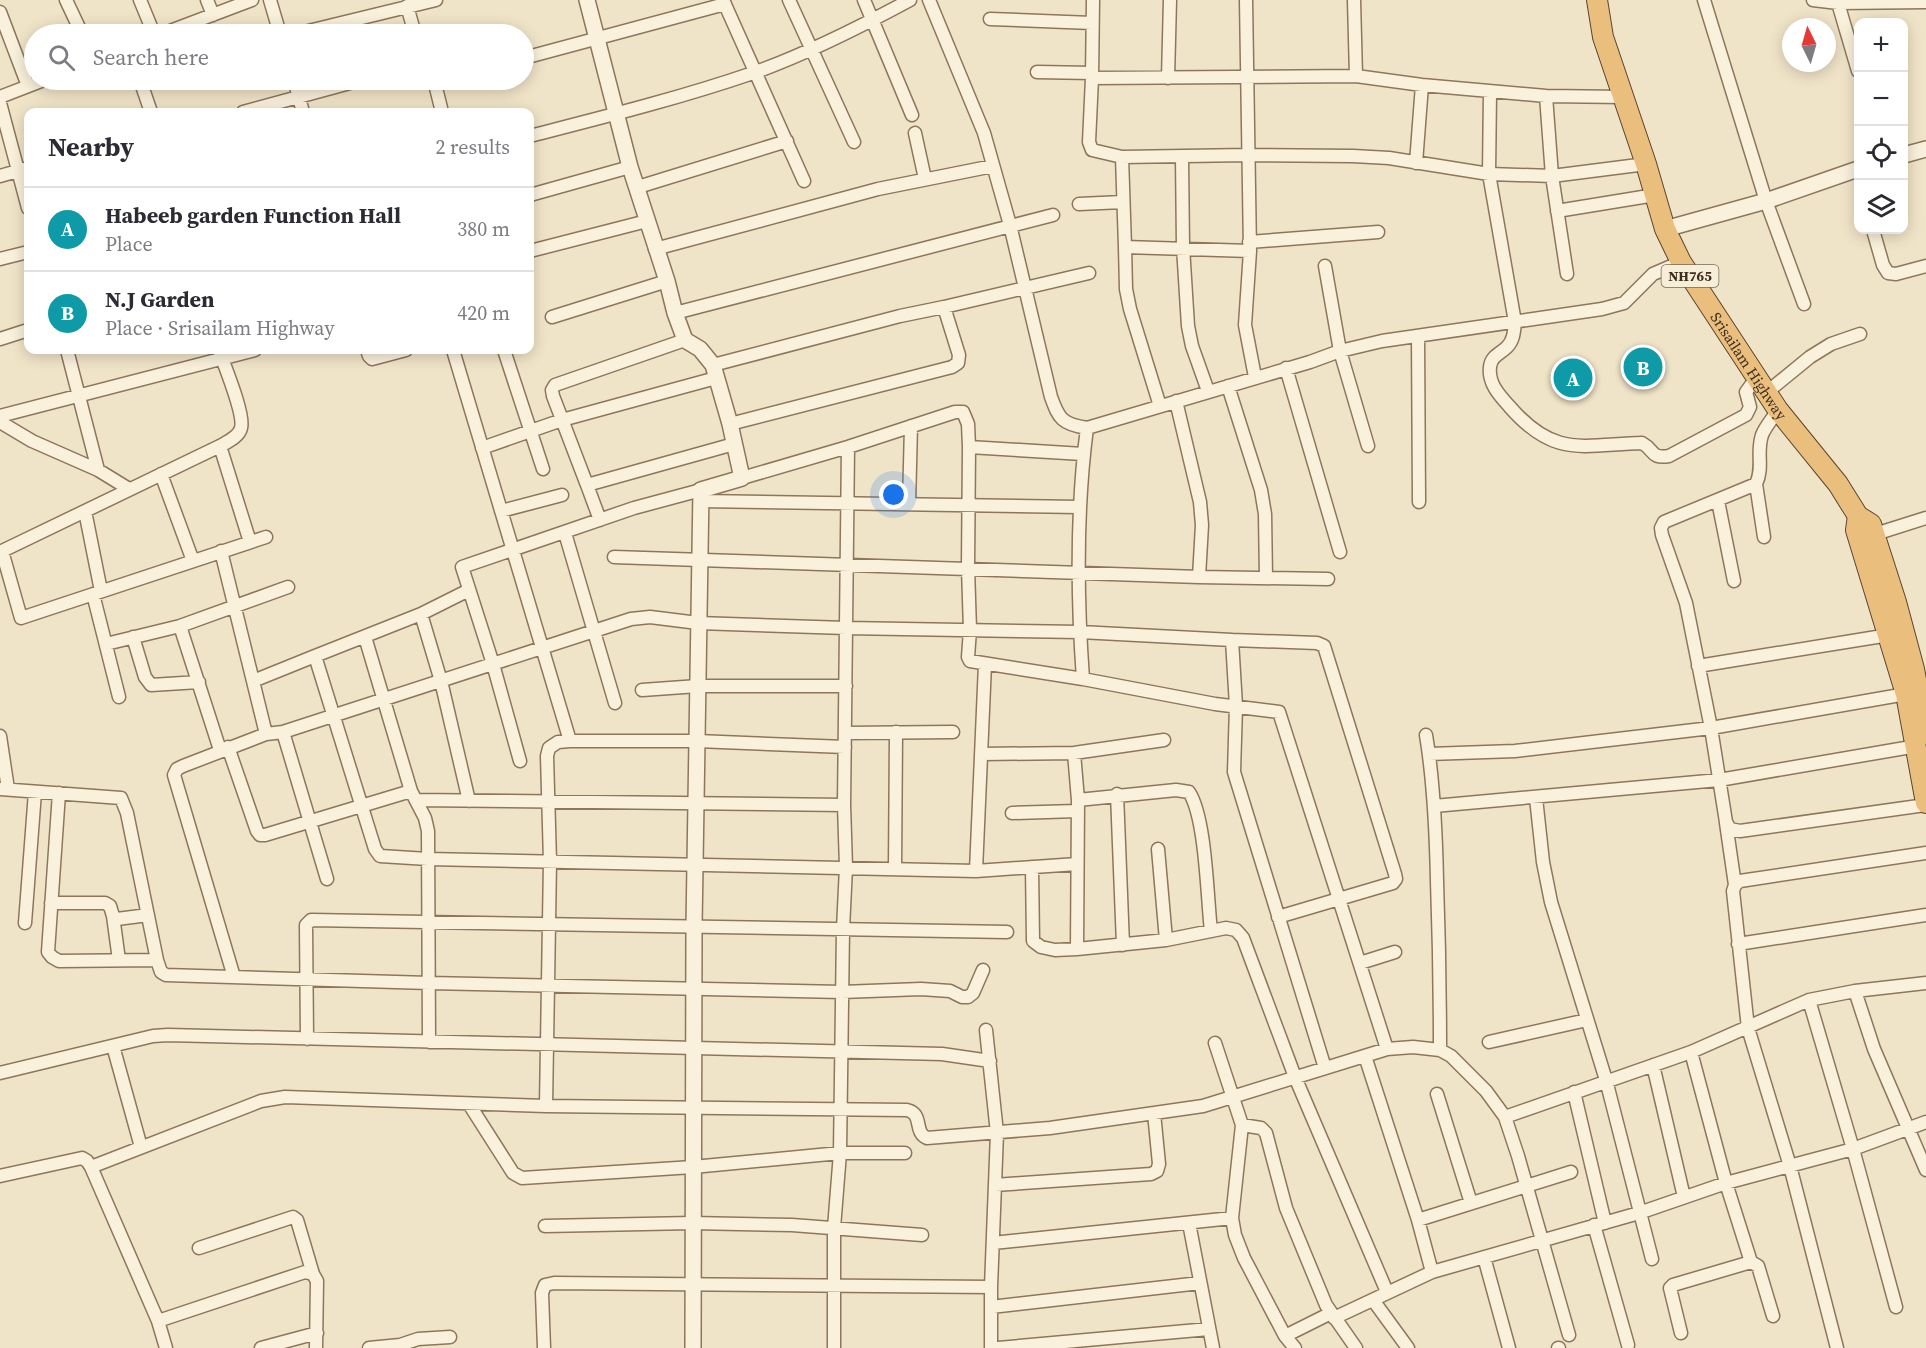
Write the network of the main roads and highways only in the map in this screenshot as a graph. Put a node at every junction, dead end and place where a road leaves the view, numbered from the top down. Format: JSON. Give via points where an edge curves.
{"nodes":[{"id":1,"x":1597,"y":0,"type":"edge"},
{"id":2,"x":1867,"y":537,"type":"junction"},
{"id":3,"x":1920,"y":667,"type":"edge"},
{"id":4,"x":1922,"y":740,"type":"edge"},
{"id":5,"x":1926,"y":804,"type":"edge"}],
"edges":[{"from":1,"to":2,"type":"highway","name":"Srisailam Highway","number":"NH765","via":[[1603,37],[1665,229],[1681,262],[1778,410],[1838,484],[1858,516],[1856,530]]},
{"from":2,"to":3,"type":"highway","name":"Srisailam Highway","number":"NH765"},
{"from":2,"to":4,"type":"highway","name":"Srisailam Highway","number":"NH765","via":[[1889,635]]},
{"from":3,"to":4,"type":"highway","name":"Srisailam Highway","number":"NH765"},
{"from":4,"to":5,"type":"highway","name":"Srisailam Highway","number":"NH765"}]}
